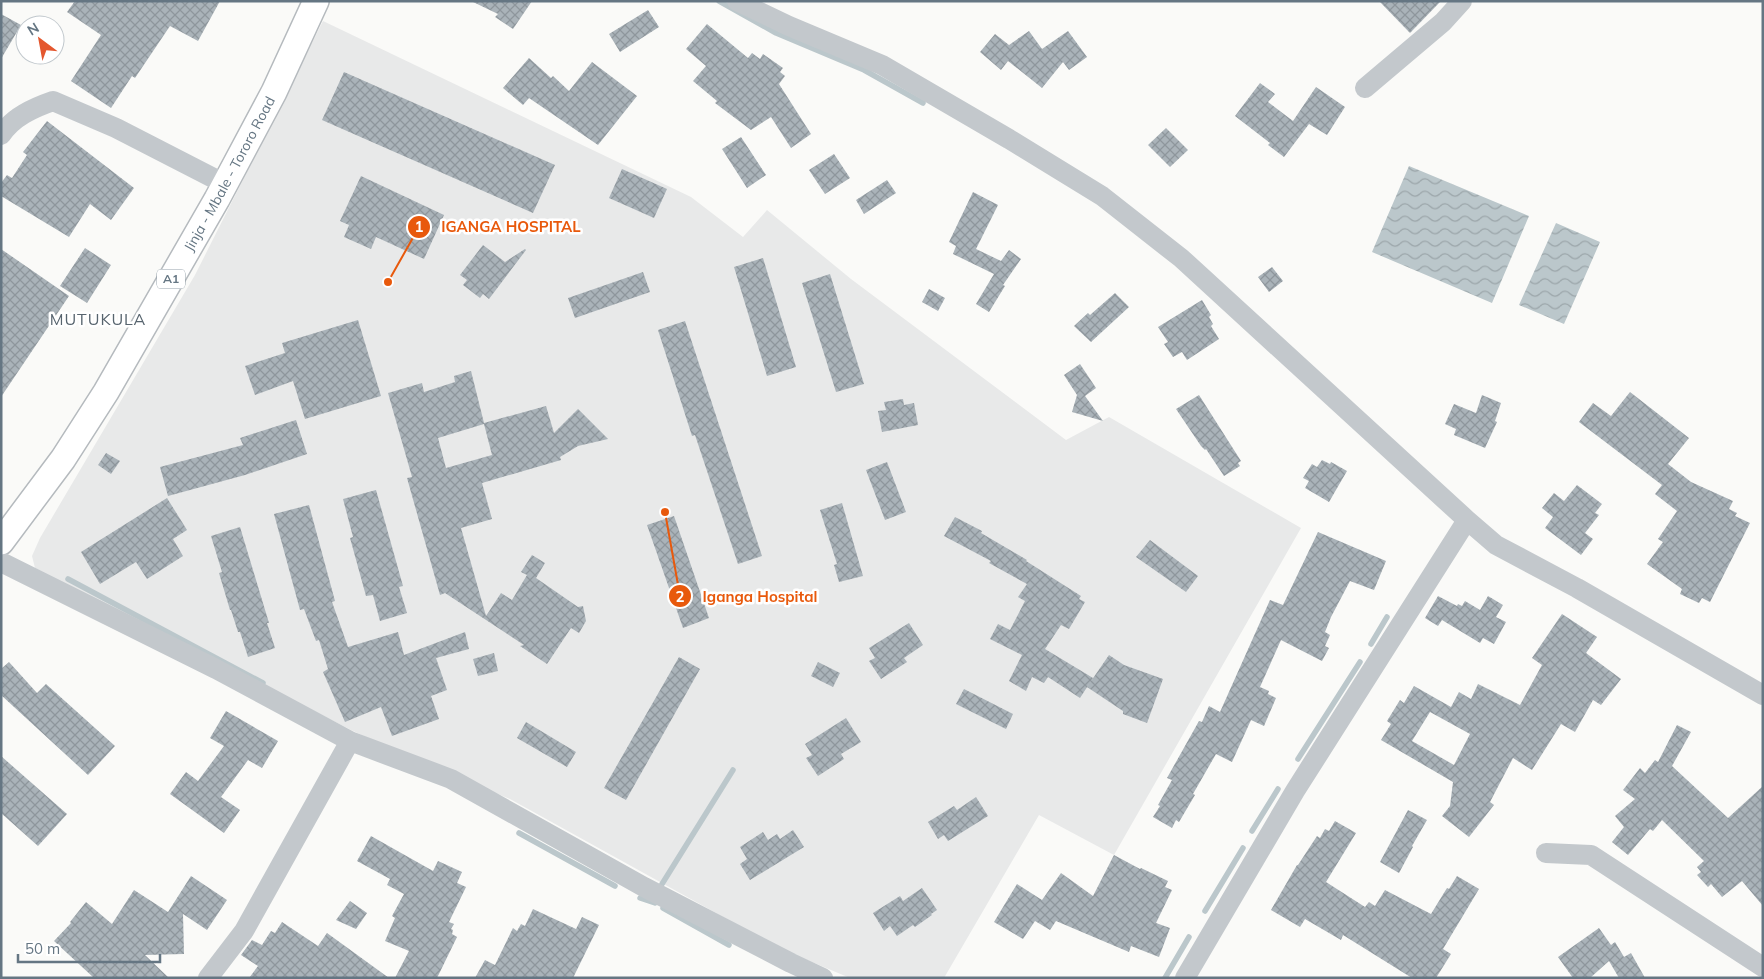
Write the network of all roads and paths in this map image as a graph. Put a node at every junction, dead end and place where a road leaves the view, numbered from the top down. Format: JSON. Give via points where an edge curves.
{"nodes":[{"id":1,"x":316,"y":1,"type":"edge"},
{"id":2,"x":737,"y":1,"type":"edge"},
{"id":3,"x":1462,"y":1,"type":"edge"},
{"id":4,"x":1365,"y":88,"type":"dead end"},
{"id":5,"x":1,"y":135,"type":"edge"},
{"id":6,"x":225,"y":184,"type":"junction"},
{"id":7,"x":1467,"y":520,"type":"junction"},
{"id":8,"x":1,"y":542,"type":"edge"},
{"id":9,"x":1,"y":562,"type":"edge"},
{"id":10,"x":1763,"y":695,"type":"edge"},
{"id":11,"x":350,"y":741,"type":"junction"},
{"id":12,"x":1546,"y":853,"type":"dead end"},
{"id":13,"x":1763,"y":966,"type":"edge"},
{"id":14,"x":208,"y":978,"type":"edge"},
{"id":15,"x":823,"y":978,"type":"edge"},
{"id":16,"x":1184,"y":978,"type":"edge"}],
"edges":[{"from":1,"to":6,"type":"main road","name":"Jinja - Mbale - Tororo Road","number":"A1","via":[[274,92]]},
{"from":2,"to":7,"type":"street","via":[[882,65],[1102,196],[1181,258]]},
{"from":3,"to":4,"type":"street","via":[[1443,22]]},
{"from":5,"to":6,"type":"street","via":[[32,108],[53,101],[116,128]]},
{"from":6,"to":8,"type":"main road","name":"Jinja - Mbale - Tororo Road","number":"A1","via":[[106,392],[63,459]]},
{"from":7,"to":10,"type":"street","via":[[1496,545]]},
{"from":7,"to":16,"type":"street","via":[[1294,790]]},
{"from":9,"to":11,"type":"street","via":[[216,669]]},
{"from":11,"to":14,"type":"street","via":[[244,931]]},
{"from":11,"to":15,"type":"street","via":[[451,780],[644,887]]},
{"from":12,"to":13,"type":"street","via":[[1591,856]]}]}
